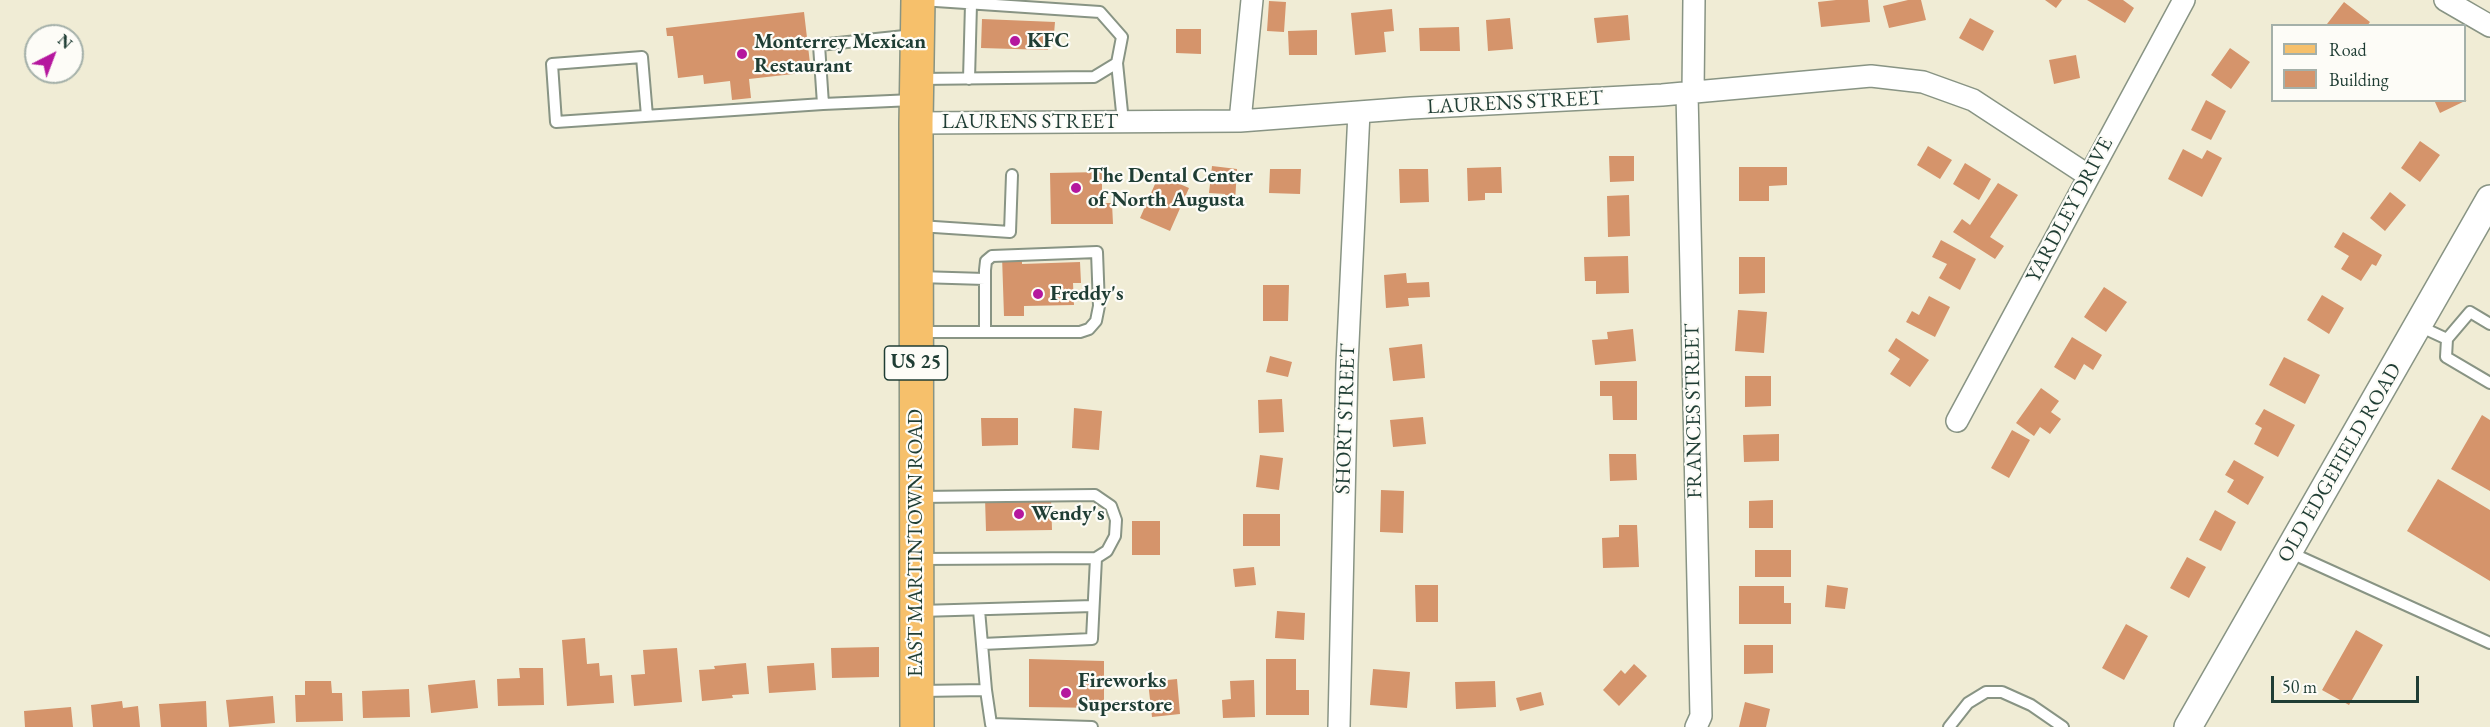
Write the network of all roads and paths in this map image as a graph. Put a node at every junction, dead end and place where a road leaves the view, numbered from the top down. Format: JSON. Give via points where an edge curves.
{"nodes":[{"id":1,"x":918,"y":0,"type":"edge"},
{"id":2,"x":1252,"y":0,"type":"edge"},
{"id":3,"x":1694,"y":0,"type":"edge"},
{"id":4,"x":2184,"y":0,"type":"edge"},
{"id":5,"x":2458,"y":3,"type":"edge"},
{"id":6,"x":970,"y":4,"type":"junction"},
{"id":7,"x":2490,"y":26,"type":"edge"},
{"id":8,"x":917,"y":34,"type":"junction"},
{"id":9,"x":1117,"y":63,"type":"junction"},
{"id":10,"x":969,"y":79,"type":"junction"},
{"id":11,"x":1690,"y":93,"type":"junction"},
{"id":12,"x":916,"y":100,"type":"junction"},
{"id":13,"x":823,"y":104,"type":"junction"},
{"id":14,"x":1359,"y":112,"type":"junction"},
{"id":15,"x":647,"y":116,"type":"junction"},
{"id":16,"x":1240,"y":121,"type":"junction"},
{"id":17,"x":1123,"y":122,"type":"junction"},
{"id":18,"x":1012,"y":175,"type":"dead end"},
{"id":19,"x":2089,"y":176,"type":"junction"},
{"id":20,"x":2490,"y":199,"type":"edge"},
{"id":21,"x":916,"y":226,"type":"junction"},
{"id":22,"x":916,"y":277,"type":"junction"},
{"id":23,"x":985,"y":279,"type":"junction"},
{"id":24,"x":2490,"y":324,"type":"edge"},
{"id":25,"x":2419,"y":326,"type":"junction"},
{"id":26,"x":916,"y":332,"type":"junction"},
{"id":27,"x":985,"y":332,"type":"junction"},
{"id":28,"x":2447,"y":339,"type":"junction"},
{"id":29,"x":2490,"y":383,"type":"edge"},
{"id":30,"x":1957,"y":421,"type":"dead end"},
{"id":31,"x":916,"y":497,"type":"junction"},
{"id":32,"x":2289,"y":552,"type":"junction"},
{"id":33,"x":1096,"y":558,"type":"junction"},
{"id":34,"x":916,"y":560,"type":"junction"},
{"id":35,"x":1093,"y":606,"type":"junction"},
{"id":36,"x":979,"y":610,"type":"junction"},
{"id":37,"x":916,"y":611,"type":"junction"},
{"id":38,"x":2490,"y":643,"type":"edge"},
{"id":39,"x":982,"y":644,"type":"junction"},
{"id":40,"x":986,"y":690,"type":"junction"},
{"id":41,"x":916,"y":692,"type":"junction"},
{"id":42,"x":916,"y":727,"type":"edge"},
{"id":43,"x":1092,"y":727,"type":"edge"},
{"id":44,"x":1339,"y":727,"type":"edge"},
{"id":45,"x":1696,"y":727,"type":"edge"},
{"id":46,"x":1949,"y":727,"type":"edge"},
{"id":47,"x":2063,"y":727,"type":"edge"},
{"id":48,"x":2188,"y":727,"type":"edge"}],
"edges":[{"from":1,"to":6,"type":"lane"},
{"from":1,"to":8,"type":"main road","name":"EAST MARTINTOWN ROAD","number":"US 25"},
{"from":2,"to":16,"type":"street"},
{"from":3,"to":11,"type":"street","name":"FRANCES STREET"},
{"from":4,"to":19,"type":"street","name":"YARDLEY DRIVE"},
{"from":5,"to":7,"type":"street"},
{"from":6,"to":9,"type":"lane","via":[[1100,12],[1122,37]]},
{"from":6,"to":10,"type":"lane"},
{"from":8,"to":12,"type":"main road","name":"EAST MARTINTOWN ROAD","number":"US 25"},
{"from":8,"to":13,"type":"lane","via":[[819,45]]},
{"from":9,"to":10,"type":"lane","via":[[1094,77]]},
{"from":9,"to":17,"type":"lane"},
{"from":10,"to":12,"type":"lane"},
{"from":11,"to":14,"type":"street","name":"LAURENS STREET"},
{"from":11,"to":19,"type":"street","name":"LAURENS STREET","via":[[1870,76],[1923,82],[1973,100]]},
{"from":11,"to":45,"type":"street","name":"FRANCES STREET","via":[[1701,716]]},
{"from":12,"to":13,"type":"lane"},
{"from":12,"to":17,"type":"street","name":"LAURENS STREET"},
{"from":12,"to":21,"type":"main road","name":"EAST MARTINTOWN ROAD","number":"US 25"},
{"from":13,"to":15,"type":"lane"},
{"from":14,"to":16,"type":"street","name":"LAURENS STREET"},
{"from":14,"to":44,"type":"street","name":"SHORT STREET","via":[[1347,364]]},
{"from":15,"to":15,"type":"lane","via":[[556,122],[552,64],[642,57]]},
{"from":16,"to":17,"type":"street","name":"LAURENS STREET"},
{"from":18,"to":21,"type":"lane","via":[[1010,232]]},
{"from":19,"to":30,"type":"street","name":"YARDLEY DRIVE"},
{"from":20,"to":25,"type":"street","name":"OLD EDGEFIELD ROAD"},
{"from":21,"to":22,"type":"main road","name":"EAST MARTINTOWN ROAD","number":"US 25"},
{"from":22,"to":23,"type":"lane"},
{"from":22,"to":26,"type":"main road","name":"EAST MARTINTOWN ROAD","number":"US 25"},
{"from":23,"to":27,"type":"lane"},
{"from":23,"to":27,"type":"lane","via":[[986,261],[996,254],[1097,252],[1099,306],[1096,321],[1089,329]]},
{"from":24,"to":28,"type":"lane","via":[[2470,312]]},
{"from":25,"to":28,"type":"lane"},
{"from":25,"to":32,"type":"street","name":"OLD EDGEFIELD ROAD"},
{"from":26,"to":27,"type":"lane"},
{"from":26,"to":31,"type":"main road","name":"EAST MARTINTOWN ROAD","number":"US 25"},
{"from":28,"to":29,"type":"lane","via":[[2446,357]]},
{"from":31,"to":33,"type":"lane","via":[[1095,495],[1111,506],[1116,520],[1115,536],[1107,551]]},
{"from":31,"to":34,"type":"main road","name":"EAST MARTINTOWN ROAD","number":"US 25"},
{"from":32,"to":38,"type":"lane"},
{"from":32,"to":48,"type":"street","name":"OLD EDGEFIELD ROAD"},
{"from":33,"to":34,"type":"lane"},
{"from":33,"to":35,"type":"lane"},
{"from":34,"to":37,"type":"main road","name":"EAST MARTINTOWN ROAD","number":"US 25"},
{"from":35,"to":36,"type":"lane"},
{"from":35,"to":39,"type":"lane","via":[[1092,639]]},
{"from":36,"to":37,"type":"lane"},
{"from":36,"to":39,"type":"lane"},
{"from":37,"to":41,"type":"main road","name":"EAST MARTINTOWN ROAD","number":"US 25"},
{"from":39,"to":40,"type":"lane"},
{"from":40,"to":41,"type":"lane"},
{"from":40,"to":43,"type":"lane","via":[[991,724]]},
{"from":41,"to":42,"type":"main road","name":"EAST MARTINTOWN ROAD","number":"US 25"},
{"from":46,"to":47,"type":"lane","via":[[1968,703],[1986,693],[2002,692],[2031,705]]}]}
